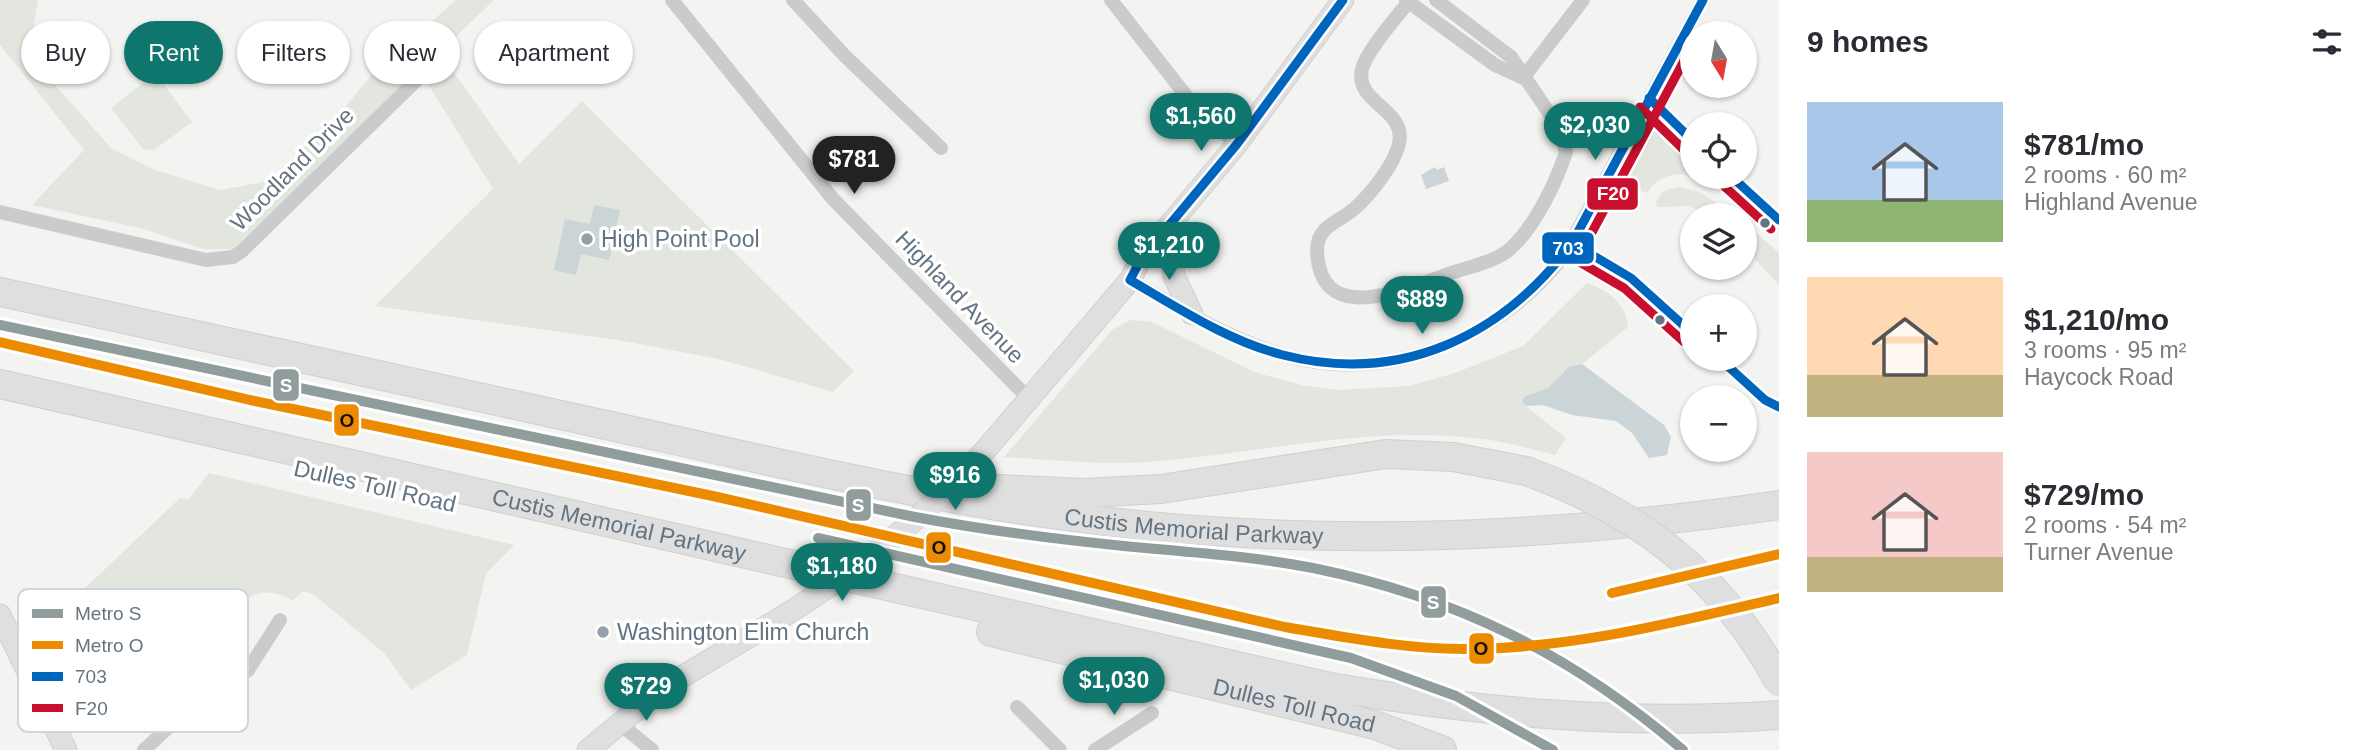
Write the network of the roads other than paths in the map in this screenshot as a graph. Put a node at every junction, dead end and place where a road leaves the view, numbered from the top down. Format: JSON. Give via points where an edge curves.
{"nodes":[{"id":1,"x":793,"y":0,"type":"edge"},
{"id":2,"x":1111,"y":0,"type":"edge"},
{"id":3,"x":1343,"y":0,"type":"edge"},
{"id":4,"x":1436,"y":0,"type":"edge"},
{"id":5,"x":1583,"y":0,"type":"edge"},
{"id":6,"x":1703,"y":0,"type":"edge"},
{"id":7,"x":1408,"y":1,"type":"edge"},
{"id":8,"x":676,"y":2,"type":"edge"},
{"id":9,"x":1524,"y":78,"type":"junction"},
{"id":10,"x":413,"y":84,"type":"edge"},
{"id":11,"x":1237,"y":144,"type":"junction"},
{"id":12,"x":941,"y":148,"type":"dead end"},
{"id":13,"x":0,"y":212,"type":"edge"},
{"id":14,"x":1169,"y":228,"type":"junction"},
{"id":15,"x":1130,"y":280,"type":"junction"},
{"id":16,"x":0,"y":292,"type":"edge"},
{"id":17,"x":1192,"y":314,"type":"junction"},
{"id":18,"x":0,"y":384,"type":"edge"},
{"id":19,"x":0,"y":397,"type":"edge"},
{"id":20,"x":1029,"y":399,"type":"junction"},
{"id":21,"x":700,"y":446,"type":"junction"},
{"id":22,"x":1779,"y":494,"type":"edge"},
{"id":23,"x":1779,"y":505,"type":"edge"},
{"id":24,"x":1646,"y":523,"type":"junction"},
{"id":25,"x":0,"y":615,"type":"edge"},
{"id":26,"x":280,"y":620,"type":"dead end"},
{"id":27,"x":18,"y":652,"type":"edge"},
{"id":28,"x":248,"y":670,"type":"edge"},
{"id":29,"x":1779,"y":682,"type":"edge"},
{"id":30,"x":1017,"y":707,"type":"dead end"},
{"id":31,"x":1152,"y":713,"type":"dead end"},
{"id":32,"x":1779,"y":715,"type":"edge"},
{"id":33,"x":619,"y":723,"type":"junction"},
{"id":34,"x":57,"y":732,"type":"edge"},
{"id":35,"x":163,"y":732,"type":"edge"},
{"id":36,"x":66,"y":750,"type":"edge"},
{"id":37,"x":144,"y":750,"type":"edge"},
{"id":38,"x":588,"y":750,"type":"edge"},
{"id":39,"x":652,"y":750,"type":"edge"},
{"id":40,"x":1060,"y":750,"type":"edge"},
{"id":41,"x":1095,"y":750,"type":"edge"},
{"id":42,"x":1441,"y":750,"type":"edge"}],
"edges":[{"from":1,"to":12,"type":"street"},
{"from":2,"to":11,"type":"street","via":[[1191,103]]},
{"from":3,"to":11,"type":"main road"},
{"from":4,"to":9,"type":"street","via":[[1506,52]]},
{"from":5,"to":9,"type":"street"},
{"from":6,"to":17,"type":"street","via":[[1563,257],[1528,296],[1491,324],[1410,357],[1343,364],[1284,355]]},
{"from":7,"to":9,"type":"street","via":[[1495,65]]},
{"from":7,"to":9,"type":"street","via":[[1361,74],[1366,93],[1391,115],[1398,128],[1396,153],[1359,203],[1328,226],[1318,241],[1322,272],[1340,295],[1360,298],[1405,289],[1502,255],[1518,241],[1566,152],[1560,129]]},
{"from":8,"to":20,"type":"street","name":"Highland Avenue","via":[[833,199]]},
{"from":10,"to":13,"type":"street","name":"Woodland Drive","via":[[233,257],[206,260]]},
{"from":11,"to":14,"type":"main road"},
{"from":14,"to":15,"type":"main road","via":[[1141,259]]},
{"from":14,"to":17,"type":"main road","via":[[1174,276]]},
{"from":15,"to":17,"type":"street"},
{"from":15,"to":20,"type":"main road"},
{"from":16,"to":21,"type":"highway","name":"Custis Memorial Parkway"},
{"from":18,"to":32,"type":"highway","name":"Custis Memorial Parkway","via":[[1329,687],[1540,715],[1683,719]]},
{"from":19,"to":42,"type":"highway","name":"Dulles Toll Road","via":[[1364,722]]},
{"from":20,"to":33,"type":"main road","bridge":true,"via":[[945,493],[898,535],[828,588],[663,688]]},
{"from":21,"to":24,"type":"highway","name":"Custis Memorial Parkway","via":[[962,500],[1182,529],[1409,537]]},
{"from":21,"to":29,"type":"highway","bridge":true,"via":[[803,455],[973,486],[1059,493],[1187,487],[1386,454],[1453,457],[1526,471],[1618,513],[1683,559],[1732,607]]},
{"from":22,"to":24,"type":"highway","via":[[1718,503]]},
{"from":23,"to":24,"type":"highway","name":"Custis Memorial Parkway"},
{"from":25,"to":27,"type":"main road"},
{"from":26,"to":28,"type":"street"},
{"from":30,"to":40,"type":"street"},
{"from":31,"to":41,"type":"street"},
{"from":33,"to":38,"type":"main road"},
{"from":33,"to":39,"type":"street"},
{"from":34,"to":36,"type":"main road"},
{"from":35,"to":37,"type":"street"}]}
